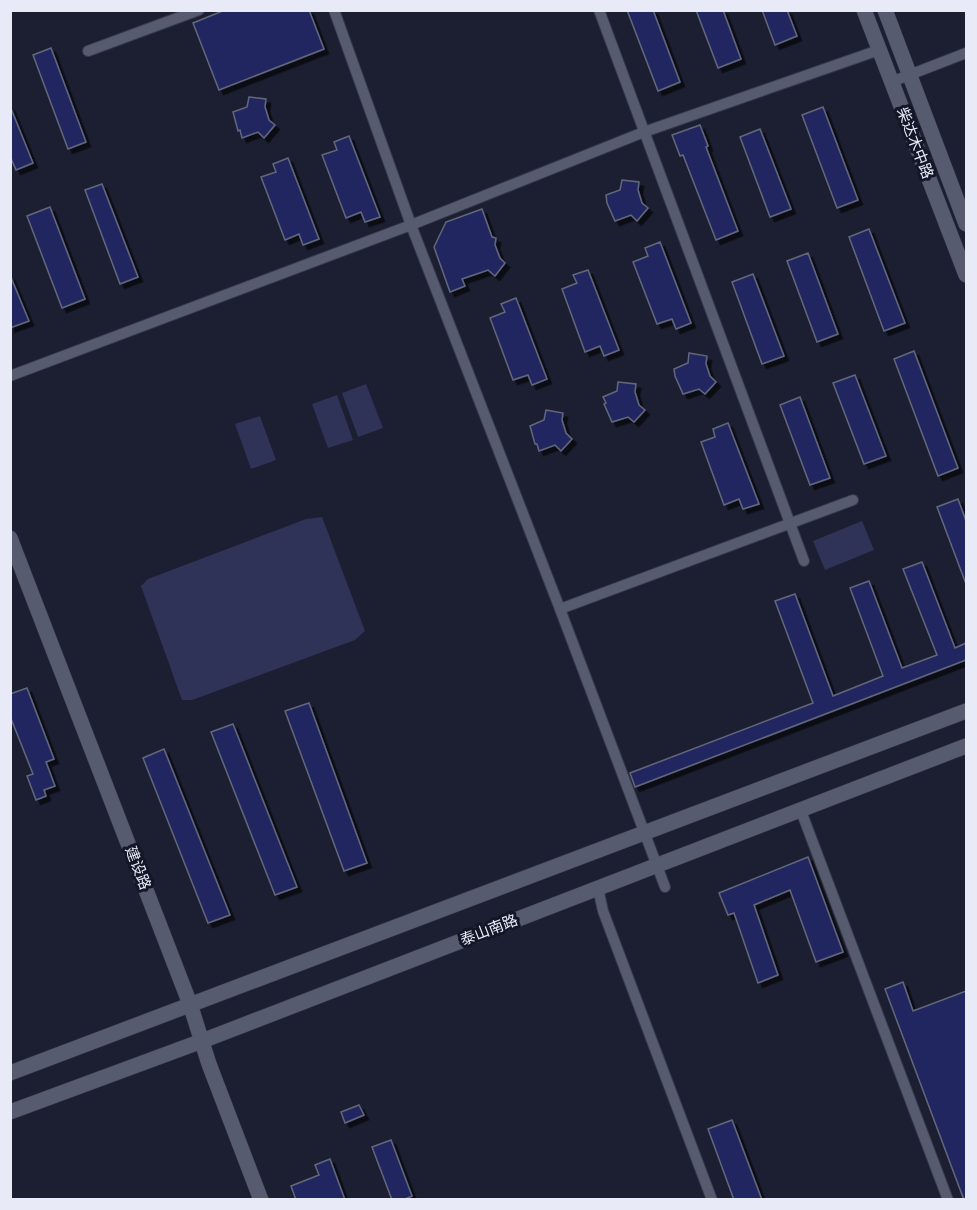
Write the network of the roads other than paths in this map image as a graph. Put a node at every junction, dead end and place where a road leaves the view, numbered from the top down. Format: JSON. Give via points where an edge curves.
{"nodes":[{"id":1,"x":199,"y":10,"type":"edge"},
{"id":2,"x":334,"y":10,"type":"edge"},
{"id":3,"x":599,"y":10,"type":"edge"},
{"id":4,"x":864,"y":10,"type":"edge"},
{"id":5,"x":885,"y":10,"type":"edge"},
{"id":6,"x":879,"y":50,"type":"junction"},
{"id":7,"x":88,"y":51,"type":"dead end"},
{"id":8,"x":966,"y":53,"type":"edge"},
{"id":9,"x":909,"y":74,"type":"junction"},
{"id":10,"x":891,"y":82,"type":"junction"},
{"id":11,"x":644,"y":132,"type":"junction"},
{"id":12,"x":966,"y":224,"type":"edge"},
{"id":13,"x":411,"y":225,"type":"junction"},
{"id":14,"x":966,"y":276,"type":"edge"},
{"id":15,"x":10,"y":376,"type":"edge"},
{"id":16,"x":853,"y":500,"type":"dead end"},
{"id":17,"x":790,"y":523,"type":"junction"},
{"id":18,"x":10,"y":538,"type":"edge"},
{"id":19,"x":804,"y":561,"type":"dead end"},
{"id":20,"x":560,"y":609,"type":"junction"},
{"id":21,"x":966,"y":711,"type":"edge"},
{"id":22,"x":966,"y":746,"type":"edge"},
{"id":23,"x":801,"y":811,"type":"junction"},
{"id":24,"x":645,"y":833,"type":"junction"},
{"id":25,"x":658,"y":865,"type":"junction"},
{"id":26,"x":665,"y":887,"type":"dead end"},
{"id":27,"x":598,"y":888,"type":"junction"},
{"id":28,"x":190,"y":1004,"type":"junction"},
{"id":29,"x":202,"y":1041,"type":"junction"},
{"id":30,"x":10,"y":1073,"type":"edge"},
{"id":31,"x":10,"y":1112,"type":"edge"},
{"id":32,"x":261,"y":1200,"type":"edge"},
{"id":33,"x":712,"y":1200,"type":"edge"},
{"id":34,"x":948,"y":1200,"type":"edge"}],
"edges":[{"from":1,"to":7,"type":"street"},
{"from":2,"to":13,"type":"street"},
{"from":3,"to":11,"type":"street"},
{"from":4,"to":6,"type":"street","name":"柴达木中路"},
{"from":5,"to":9,"type":"street","name":"柴达木中路"},
{"from":6,"to":10,"type":"street","name":"柴达木中路"},
{"from":6,"to":11,"type":"street"},
{"from":8,"to":9,"type":"street"},
{"from":9,"to":10,"type":"street"},
{"from":9,"to":12,"type":"street","name":"柴达木中路"},
{"from":10,"to":14,"type":"street","name":"柴达木中路"},
{"from":11,"to":13,"type":"street"},
{"from":11,"to":17,"type":"street"},
{"from":13,"to":15,"type":"street"},
{"from":13,"to":20,"type":"street"},
{"from":16,"to":17,"type":"street"},
{"from":17,"to":19,"type":"street"},
{"from":17,"to":20,"type":"street"},
{"from":18,"to":28,"type":"street","name":"建设路"},
{"from":20,"to":24,"type":"street"},
{"from":21,"to":24,"type":"street"},
{"from":22,"to":23,"type":"street","name":"泰山南路"},
{"from":23,"to":25,"type":"street","name":"泰山南路"},
{"from":23,"to":34,"type":"street"},
{"from":24,"to":25,"type":"street"},
{"from":24,"to":28,"type":"street"},
{"from":25,"to":26,"type":"street"},
{"from":25,"to":27,"type":"street","name":"泰山南路"},
{"from":27,"to":29,"type":"street","name":"泰山南路"},
{"from":27,"to":33,"type":"street","via":[[603,911]]},
{"from":28,"to":29,"type":"street","name":"建设路"},
{"from":28,"to":30,"type":"street"},
{"from":29,"to":31,"type":"street","name":"泰山南路"},
{"from":29,"to":32,"type":"street","name":"建设路"}]}
